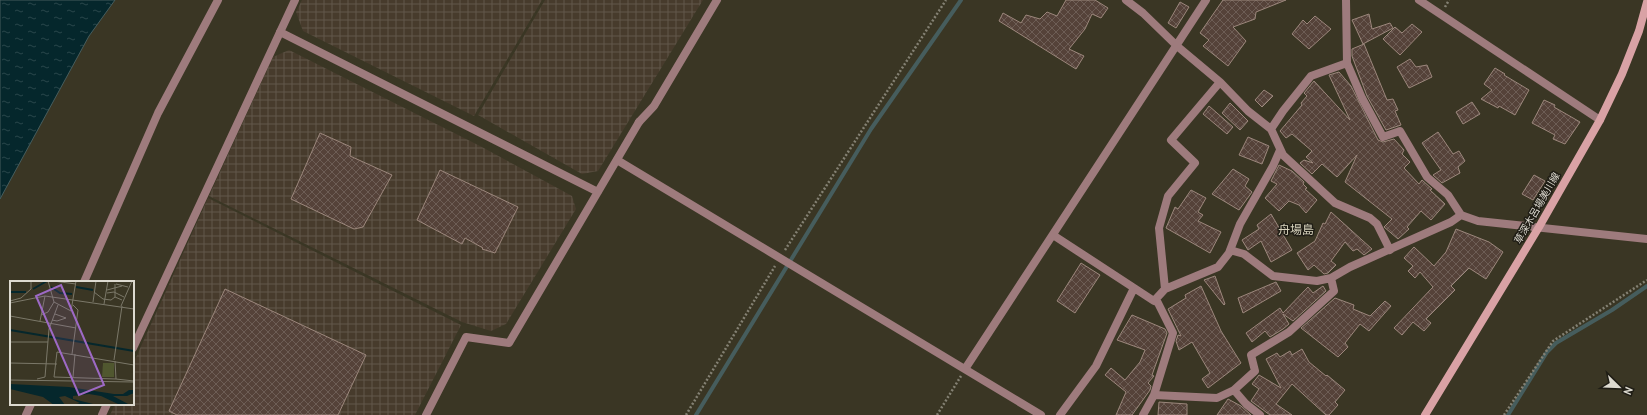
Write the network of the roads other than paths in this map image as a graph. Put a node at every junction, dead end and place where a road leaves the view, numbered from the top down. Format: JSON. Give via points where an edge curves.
{"nodes":[{"id":1,"x":218,"y":0,"type":"edge"},
{"id":2,"x":295,"y":0,"type":"edge"},
{"id":3,"x":717,"y":0,"type":"edge"},
{"id":4,"x":1126,"y":0,"type":"edge"},
{"id":5,"x":1206,"y":0,"type":"edge"},
{"id":6,"x":1346,"y":0,"type":"edge"},
{"id":7,"x":1420,"y":0,"type":"edge"},
{"id":8,"x":1647,"y":2,"type":"edge"},
{"id":9,"x":280,"y":32,"type":"junction"},
{"id":10,"x":1177,"y":46,"type":"junction"},
{"id":11,"x":1347,"y":63,"type":"junction"},
{"id":12,"x":1220,"y":82,"type":"junction"},
{"id":13,"x":1600,"y":120,"type":"junction"},
{"id":14,"x":1272,"y":129,"type":"junction"},
{"id":15,"x":1280,"y":150,"type":"junction"},
{"id":16,"x":618,"y":160,"type":"junction"},
{"id":17,"x":598,"y":192,"type":"junction"},
{"id":18,"x":1461,"y":215,"type":"junction"},
{"id":19,"x":1539,"y":227,"type":"junction"},
{"id":20,"x":1053,"y":235,"type":"junction"},
{"id":21,"x":1647,"y":239,"type":"edge"},
{"id":22,"x":1230,"y":250,"type":"junction"},
{"id":23,"x":1390,"y":250,"type":"junction"},
{"id":24,"x":1332,"y":278,"type":"junction"},
{"id":25,"x":84,"y":281,"type":"edge"},
{"id":26,"x":1134,"y":288,"type":"junction"},
{"id":27,"x":1165,"y":289,"type":"junction"},
{"id":28,"x":1156,"y":299,"type":"junction"},
{"id":29,"x":134,"y":346,"type":"edge"},
{"id":30,"x":965,"y":369,"type":"junction"},
{"id":31,"x":1234,"y":390,"type":"junction"},
{"id":32,"x":1154,"y":395,"type":"junction"},
{"id":33,"x":31,"y":405,"type":"edge"},
{"id":34,"x":107,"y":405,"type":"edge"},
{"id":35,"x":26,"y":415,"type":"edge"},
{"id":36,"x":102,"y":415,"type":"edge"},
{"id":37,"x":426,"y":415,"type":"edge"},
{"id":38,"x":1041,"y":415,"type":"edge"},
{"id":39,"x":1060,"y":415,"type":"edge"},
{"id":40,"x":1142,"y":415,"type":"edge"},
{"id":41,"x":1260,"y":415,"type":"edge"},
{"id":42,"x":1425,"y":415,"type":"edge"}],
"edges":[{"from":1,"to":25,"type":"street","via":[[158,113]]},
{"from":2,"to":9,"type":"street"},
{"from":3,"to":16,"type":"street","via":[[654,106],[640,122]]},
{"from":4,"to":10,"type":"street"},
{"from":5,"to":10,"type":"street"},
{"from":6,"to":11,"type":"street"},
{"from":7,"to":13,"type":"street"},
{"from":8,"to":13,"type":"main road","name":"草深木呂場美川線","via":[[1622,74]]},
{"from":9,"to":17,"type":"street"},
{"from":9,"to":29,"type":"street"},
{"from":10,"to":12,"type":"street"},
{"from":10,"to":20,"type":"street"},
{"from":11,"to":14,"type":"street","via":[[1311,76]]},
{"from":11,"to":18,"type":"street","via":[[1383,137],[1400,131],[1426,177],[1448,195]]},
{"from":12,"to":14,"type":"street","via":[[1248,111]]},
{"from":12,"to":27,"type":"street","via":[[1171,140],[1195,163],[1168,196],[1159,228]]},
{"from":13,"to":19,"type":"main road","name":"草深木呂場美川線"},
{"from":14,"to":15,"type":"street"},
{"from":15,"to":22,"type":"street","via":[[1240,224]]},
{"from":15,"to":23,"type":"street","via":[[1336,203],[1370,218],[1377,224]]},
{"from":16,"to":17,"type":"street"},
{"from":16,"to":30,"type":"street"},
{"from":17,"to":37,"type":"street","via":[[509,343],[466,337]]},
{"from":18,"to":19,"type":"street","via":[[1478,222]]},
{"from":18,"to":23,"type":"street"},
{"from":19,"to":21,"type":"street"},
{"from":19,"to":42,"type":"main road","name":"草深木呂場美川線"},
{"from":20,"to":26,"type":"street"},
{"from":20,"to":30,"type":"street"},
{"from":22,"to":24,"type":"street","via":[[1244,254],[1273,276],[1317,281]]},
{"from":22,"to":27,"type":"street","via":[[1218,267]]},
{"from":23,"to":24,"type":"street"},
{"from":24,"to":31,"type":"street","via":[[1334,291],[1289,332],[1252,355],[1255,371]]},
{"from":26,"to":28,"type":"street","via":[[1154,301]]},
{"from":26,"to":39,"type":"street","via":[[1096,366]]},
{"from":27,"to":28,"type":"street"},
{"from":28,"to":32,"type":"street","via":[[1174,333]]},
{"from":30,"to":38,"type":"street"},
{"from":31,"to":32,"type":"street","via":[[1217,398]]},
{"from":31,"to":41,"type":"street"},
{"from":32,"to":40,"type":"street"},
{"from":33,"to":35,"type":"street"},
{"from":34,"to":36,"type":"street"}]}
